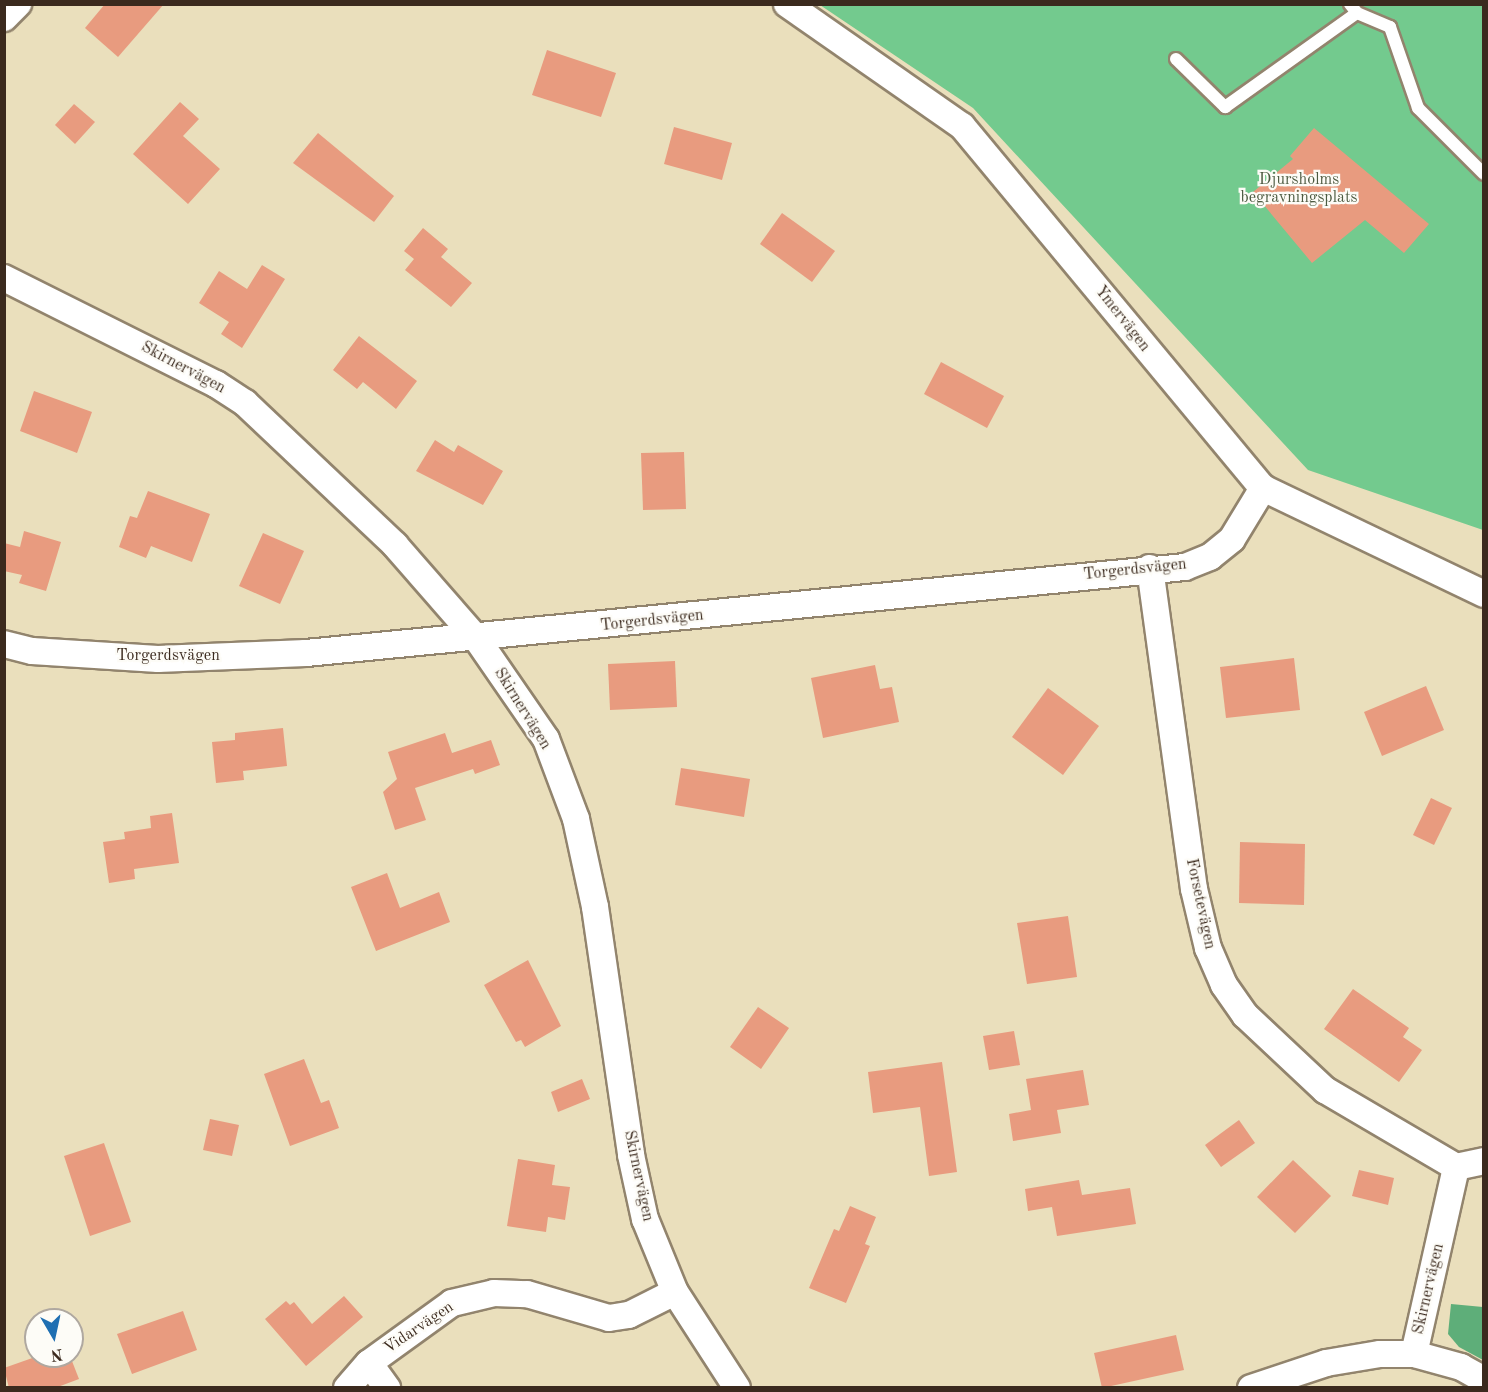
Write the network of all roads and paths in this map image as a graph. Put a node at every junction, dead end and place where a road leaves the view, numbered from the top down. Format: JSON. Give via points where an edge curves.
{"nodes":[{"id":1,"x":18,"y":4,"type":"edge"},
{"id":2,"x":787,"y":4,"type":"edge"},
{"id":3,"x":1354,"y":9,"type":"edge"},
{"id":4,"x":4,"y":18,"type":"edge"},
{"id":5,"x":1176,"y":59,"type":"dead end"},
{"id":6,"x":1484,"y":174,"type":"edge"},
{"id":7,"x":4,"y":278,"type":"edge"},
{"id":8,"x":1263,"y":488,"type":"junction"},
{"id":9,"x":1150,"y":568,"type":"junction"},
{"id":10,"x":1484,"y":594,"type":"edge"},
{"id":11,"x":477,"y":639,"type":"junction"},
{"id":12,"x":4,"y":644,"type":"edge"},
{"id":13,"x":1484,"y":1161,"type":"edge"},
{"id":14,"x":1456,"y":1167,"type":"junction"},
{"id":15,"x":675,"y":1292,"type":"junction"},
{"id":16,"x":1414,"y":1354,"type":"junction"},
{"id":17,"x":369,"y":1363,"type":"junction"},
{"id":18,"x":1484,"y":1380,"type":"edge"},
{"id":19,"x":347,"y":1388,"type":"edge"},
{"id":20,"x":387,"y":1388,"type":"edge"},
{"id":21,"x":738,"y":1388,"type":"edge"},
{"id":22,"x":1251,"y":1388,"type":"edge"}],
"edges":[{"from":1,"to":4,"type":"street"},
{"from":2,"to":8,"type":"street","name":"Ymervägen","via":[[962,126]]},
{"from":3,"to":5,"type":"lane","via":[[1225,107]]},
{"from":3,"to":6,"type":"lane","via":[[1390,27],[1418,108]]},
{"from":7,"to":11,"type":"street","name":"Skirnervägen","via":[[216,384],[245,403],[395,545]]},
{"from":8,"to":9,"type":"street","name":"Torgerdsvägen","via":[[1232,539],[1210,557],[1185,567]]},
{"from":8,"to":10,"type":"street","name":"Ymervägen"},
{"from":9,"to":11,"type":"street","name":"Torgerdsvägen"},
{"from":9,"to":14,"type":"street","name":"Forsetevägen","via":[[1194,889],[1208,948],[1224,985],[1245,1015],[1325,1090]]},
{"from":11,"to":12,"type":"street","name":"Torgerdsvägen","via":[[306,653],[158,659],[32,651]]},
{"from":11,"to":15,"type":"street","name":"Skirnervägen","via":[[546,739],[576,819],[595,907],[645,1219]]},
{"from":13,"to":14,"type":"street"},
{"from":14,"to":16,"type":"street","name":"Skirnervägen"},
{"from":15,"to":17,"type":"street","name":"Vidarvägen","via":[[629,1315],[609,1318],[527,1294],[494,1293],[452,1303]]},
{"from":15,"to":21,"type":"street","name":"Skirnervägen"},
{"from":16,"to":18,"type":"street","via":[[1461,1367]]},
{"from":16,"to":22,"type":"street","name":"Skirnervägen","via":[[1380,1354],[1326,1364]]},
{"from":17,"to":19,"type":"street","name":"Vidarvägen"},
{"from":17,"to":20,"type":"street"}]}
